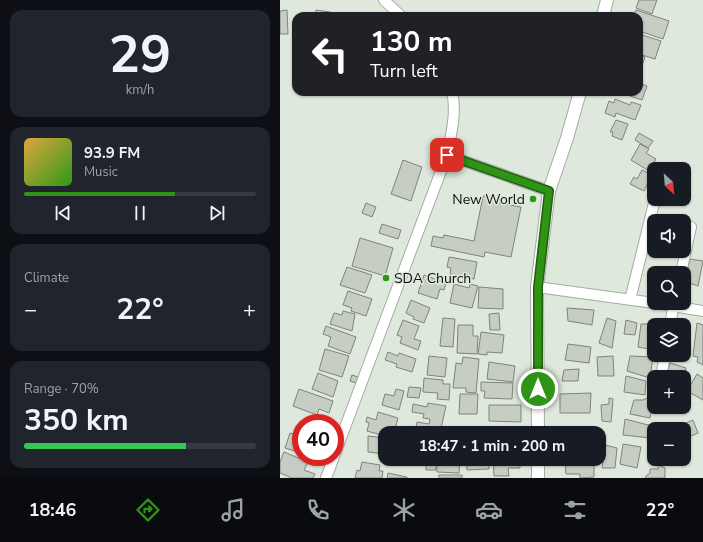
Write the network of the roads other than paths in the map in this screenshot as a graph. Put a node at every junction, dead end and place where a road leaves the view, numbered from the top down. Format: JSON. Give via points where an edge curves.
{"nodes":[{"id":1,"x":384,"y":0,"type":"edge"},
{"id":2,"x":607,"y":0,"type":"edge"},
{"id":3,"x":397,"y":12,"type":"edge"},
{"id":4,"x":603,"y":12,"type":"edge"},
{"id":5,"x":453,"y":96,"type":"edge"},
{"id":6,"x":579,"y":96,"type":"edge"},
{"id":7,"x":447,"y":155,"type":"junction"},
{"id":8,"x":549,"y":191,"type":"junction"},
{"id":9,"x":653,"y":206,"type":"edge"},
{"id":10,"x":692,"y":227,"type":"dead end"},
{"id":11,"x":683,"y":266,"type":"edge"},
{"id":12,"x":538,"y":287,"type":"junction"},
{"id":13,"x":630,"y":300,"type":"junction"},
{"id":14,"x":647,"y":302,"type":"edge"},
{"id":15,"x":691,"y":308,"type":"edge"},
{"id":16,"x":703,"y":311,"type":"edge"},
{"id":17,"x":538,"y":426,"type":"edge"},
{"id":18,"x":344,"y":430,"type":"edge"},
{"id":19,"x":331,"y":466,"type":"edge"},
{"id":20,"x":538,"y":466,"type":"edge"},
{"id":21,"x":326,"y":478,"type":"edge"},
{"id":22,"x":538,"y":478,"type":"edge"}],
"edges":[{"from":1,"to":3,"type":"street"},
{"from":2,"to":4,"type":"street"},
{"from":5,"to":7,"type":"street","via":[[454,117]]},
{"from":6,"to":8,"type":"street"},
{"from":7,"to":8,"type":"street"},
{"from":7,"to":18,"type":"street"},
{"from":8,"to":12,"type":"street"},
{"from":9,"to":13,"type":"street"},
{"from":10,"to":11,"type":"street"},
{"from":12,"to":13,"type":"street"},
{"from":12,"to":17,"type":"street"},
{"from":13,"to":14,"type":"street"},
{"from":15,"to":16,"type":"street"},
{"from":19,"to":21,"type":"street"},
{"from":20,"to":22,"type":"street"}]}
